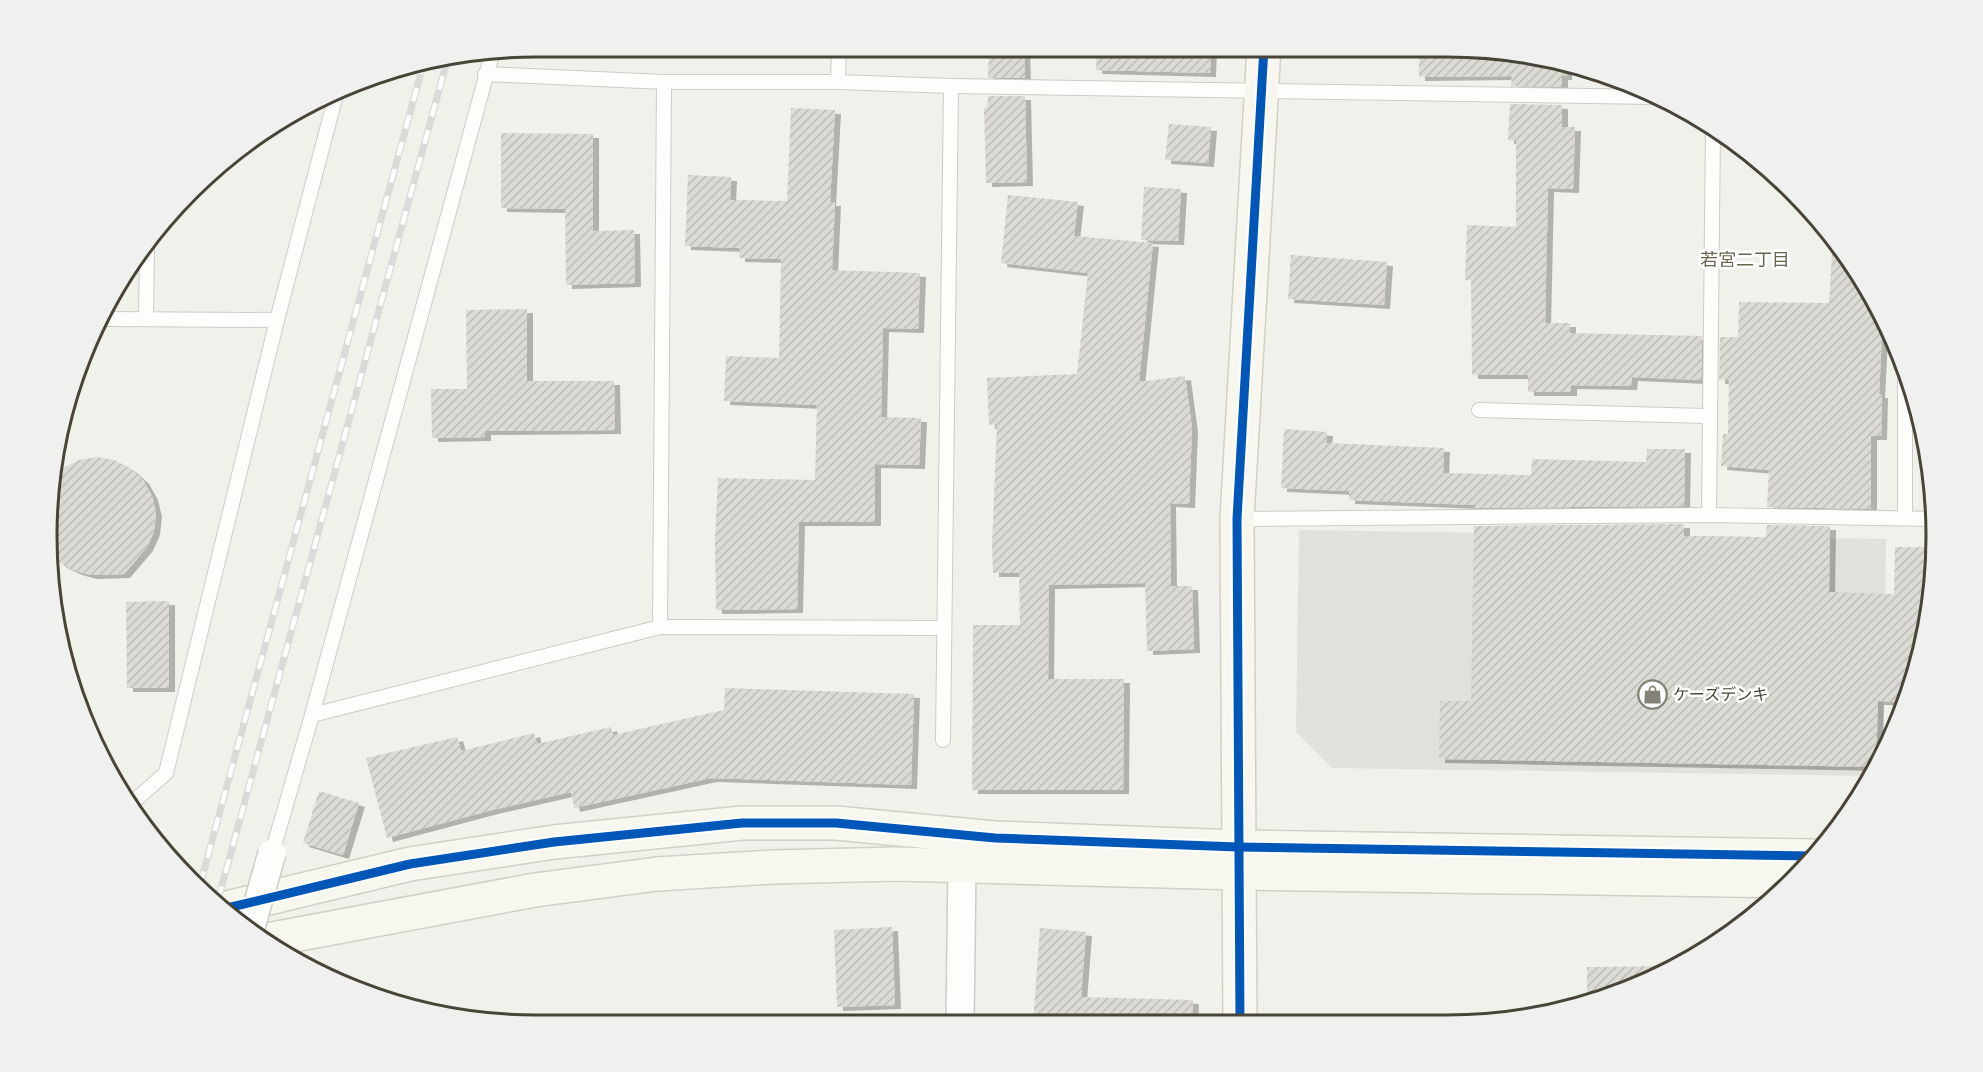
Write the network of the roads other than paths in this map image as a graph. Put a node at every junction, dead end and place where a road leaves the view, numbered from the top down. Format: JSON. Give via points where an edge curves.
{"nodes":[{"id":1,"x":839,"y":57,"type":"edge"},
{"id":2,"x":1263,"y":57,"type":"edge"},
{"id":3,"x":490,"y":59,"type":"edge"},
{"id":4,"x":485,"y":75,"type":"junction"},
{"id":5,"x":664,"y":82,"type":"junction"},
{"id":6,"x":838,"y":82,"type":"junction"},
{"id":7,"x":951,"y":86,"type":"junction"},
{"id":8,"x":1261,"y":90,"type":"junction"},
{"id":9,"x":1638,"y":97,"type":"edge"},
{"id":10,"x":334,"y":101,"type":"edge"},
{"id":11,"x":1713,"y":138,"type":"edge"},
{"id":12,"x":147,"y":257,"type":"edge"},
{"id":13,"x":109,"y":319,"type":"edge"},
{"id":14,"x":146,"y":319,"type":"junction"},
{"id":15,"x":277,"y":320,"type":"junction"},
{"id":16,"x":1905,"y":395,"type":"edge"},
{"id":17,"x":1479,"y":410,"type":"dead end"},
{"id":18,"x":1708,"y":416,"type":"junction"},
{"id":19,"x":1709,"y":515,"type":"junction"},
{"id":20,"x":1905,"y":518,"type":"junction"},
{"id":21,"x":1237,"y":519,"type":"junction"},
{"id":22,"x":1925,"y":519,"type":"edge"},
{"id":23,"x":660,"y":627,"type":"junction"},
{"id":24,"x":943,"y":628,"type":"junction"},
{"id":25,"x":312,"y":715,"type":"junction"},
{"id":26,"x":943,"y":740,"type":"dead end"},
{"id":27,"x":136,"y":799,"type":"edge"},
{"id":28,"x":272,"y":853,"type":"joint"},
{"id":29,"x":1803,"y":856,"type":"edge"},
{"id":30,"x":1239,"y":860,"type":"junction"},
{"id":31,"x":962,"y":866,"type":"junction"},
{"id":32,"x":1780,"y":880,"type":"edge"},
{"id":33,"x":233,"y":907,"type":"edge"},
{"id":34,"x":252,"y":922,"type":"edge"},
{"id":35,"x":276,"y":938,"type":"edge"},
{"id":36,"x":960,"y":1015,"type":"edge"},
{"id":37,"x":1240,"y":1015,"type":"edge"}],
"edges":[{"from":1,"to":6,"type":"lane"},
{"from":2,"to":8,"type":"street"},
{"from":3,"to":4,"type":"lane"},
{"from":4,"to":5,"type":"lane"},
{"from":4,"to":25,"type":"lane"},
{"from":5,"to":6,"type":"lane"},
{"from":5,"to":23,"type":"lane"},
{"from":6,"to":7,"type":"lane"},
{"from":7,"to":8,"type":"lane"},
{"from":7,"to":24,"type":"lane"},
{"from":8,"to":9,"type":"lane"},
{"from":8,"to":21,"type":"street"},
{"from":10,"to":15,"type":"lane"},
{"from":11,"to":18,"type":"lane"},
{"from":12,"to":14,"type":"lane"},
{"from":13,"to":14,"type":"lane"},
{"from":14,"to":15,"type":"lane"},
{"from":15,"to":27,"type":"lane","via":[[166,773]]},
{"from":16,"to":20,"type":"lane"},
{"from":17,"to":18,"type":"lane"},
{"from":18,"to":19,"type":"lane"},
{"from":19,"to":20,"type":"lane"},
{"from":19,"to":21,"type":"lane"},
{"from":20,"to":22,"type":"lane"},
{"from":21,"to":30,"type":"street"},
{"from":23,"to":24,"type":"lane"},
{"from":23,"to":25,"type":"lane"},
{"from":24,"to":26,"type":"lane"},
{"from":25,"to":28,"type":"lane"},
{"from":28,"to":34,"type":"street","bridge":true},
{"from":29,"to":30,"type":"street"},
{"from":30,"to":31,"type":"street"},
{"from":30,"to":32,"type":"street"},
{"from":30,"to":33,"type":"street","via":[[836,823],[742,823],[554,842],[410,864]]},
{"from":30,"to":37,"type":"street"},
{"from":31,"to":35,"type":"street","via":[[897,864],[657,874],[535,890]]},
{"from":31,"to":36,"type":"street"}]}
